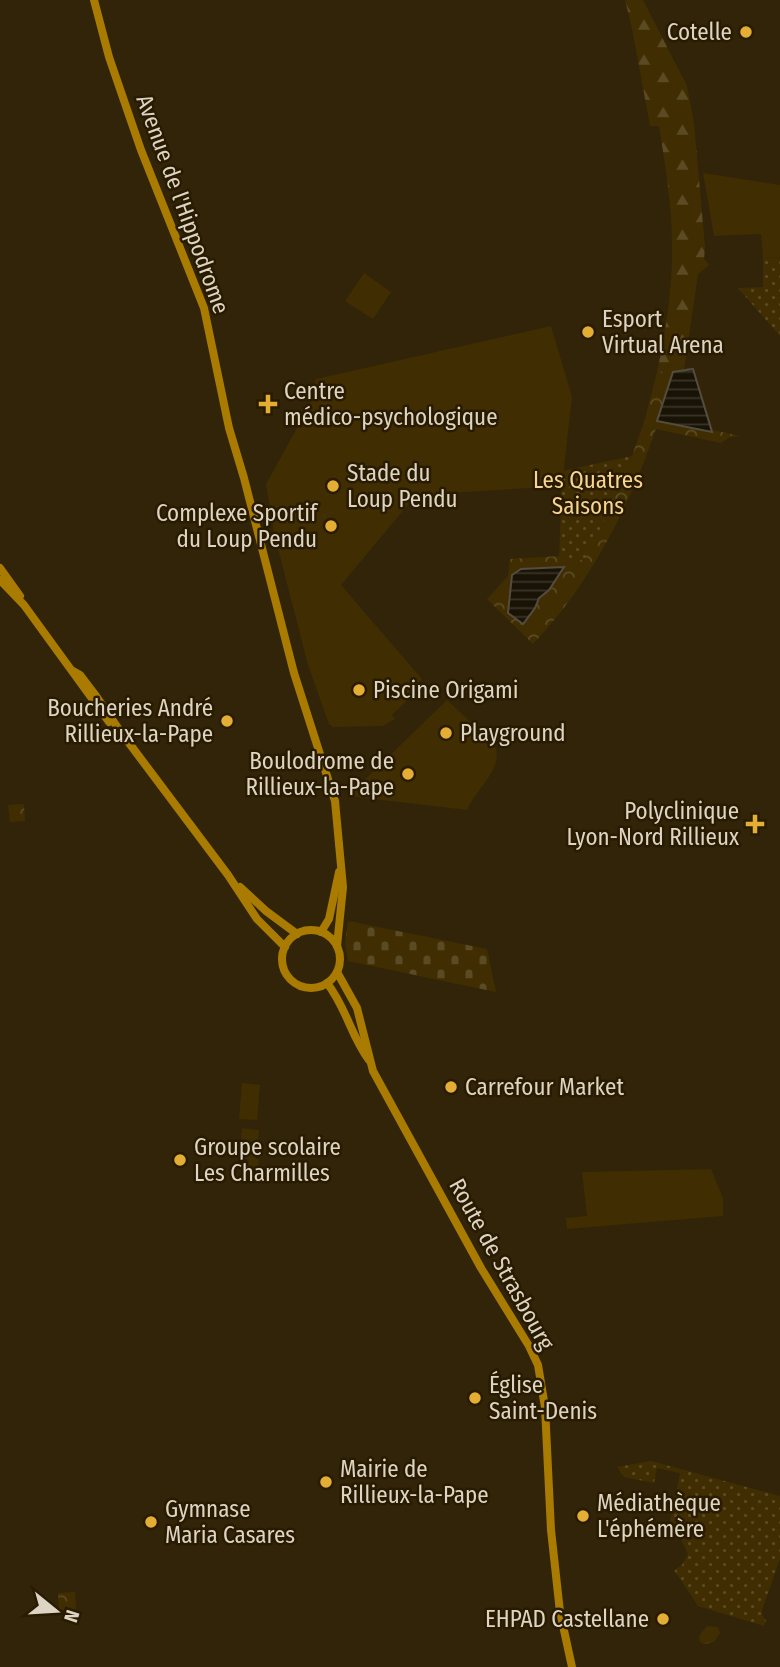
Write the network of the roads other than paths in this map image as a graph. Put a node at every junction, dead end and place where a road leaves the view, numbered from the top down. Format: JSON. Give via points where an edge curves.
{"nodes":[{"id":1,"x":94,"y":0,"type":"edge"},
{"id":2,"x":0,"y":568,"type":"edge"},
{"id":3,"x":0,"y":580,"type":"edge"},
{"id":4,"x":24,"y":605,"type":"junction"},
{"id":5,"x":340,"y":870,"type":"junction"},
{"id":6,"x":228,"y":875,"type":"junction"},
{"id":7,"x":321,"y":932,"type":"junction"},
{"id":8,"x":297,"y":934,"type":"junction"},
{"id":9,"x":337,"y":946,"type":"junction"},
{"id":10,"x":285,"y":947,"type":"junction"},
{"id":11,"x":337,"y":972,"type":"junction"},
{"id":12,"x":327,"y":983,"type":"junction"},
{"id":13,"x":370,"y":1062,"type":"junction"},
{"id":14,"x":572,"y":1667,"type":"edge"}],
"edges":[{"from":1,"to":5,"type":"main road","name":"Avenue de l'Hippodrome","via":[[141,150],[204,308],[229,428],[294,673],[335,801]]},
{"from":2,"to":4,"type":"main road"},
{"from":3,"to":4,"type":"main road"},
{"from":4,"to":6,"type":"main road"},
{"from":5,"to":7,"type":"main road","name":"Avenue de l'Hippodrome","via":[[329,919]]},
{"from":5,"to":9,"type":"main road","name":"Avenue de l'Hippodrome","via":[[343,887]]},
{"from":6,"to":8,"type":"main road"},
{"from":6,"to":10,"type":"main road","via":[[257,919]]},
{"from":7,"to":8,"type":"main road"},
{"from":7,"to":9,"type":"main road"},
{"from":8,"to":10,"type":"main road"},
{"from":9,"to":11,"type":"main road"},
{"from":10,"to":12,"type":"main road","via":[[283,965],[292,981],[309,988]]},
{"from":11,"to":12,"type":"main road"},
{"from":11,"to":13,"type":"main road","name":"Route de Strasbourg","via":[[357,1008]]},
{"from":12,"to":13,"type":"main road","name":"Route de Strasbourg"},
{"from":13,"to":14,"type":"main road","name":"Route de Strasbourg","via":[[538,1365],[545,1407],[551,1530]]}]}
